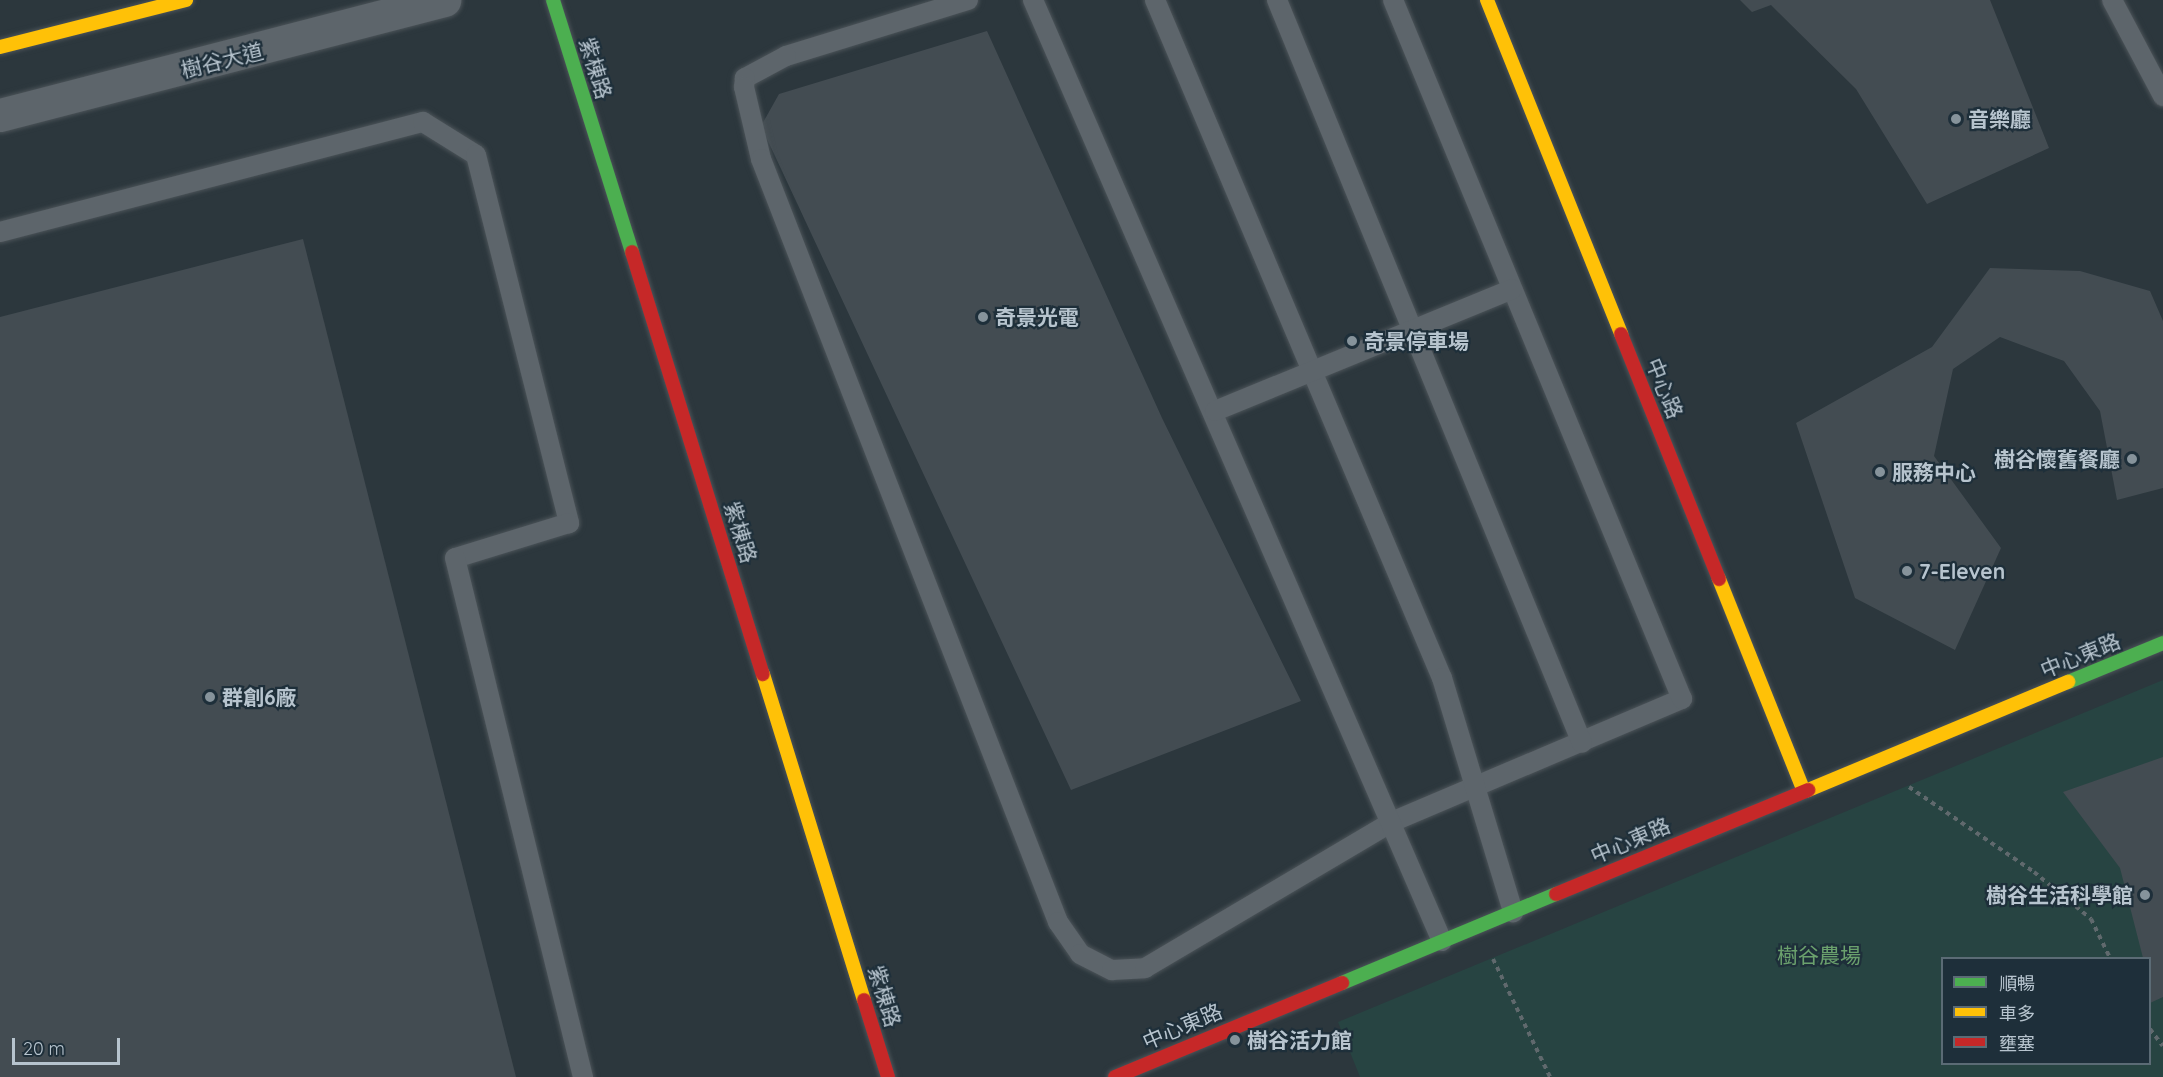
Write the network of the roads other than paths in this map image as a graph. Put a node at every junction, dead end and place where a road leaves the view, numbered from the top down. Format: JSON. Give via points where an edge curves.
{"nodes":[{"id":1,"x":186,"y":0,"type":"edge"},
{"id":2,"x":444,"y":0,"type":"edge"},
{"id":3,"x":553,"y":0,"type":"edge"},
{"id":4,"x":968,"y":0,"type":"edge"},
{"id":5,"x":1033,"y":0,"type":"edge"},
{"id":6,"x":1155,"y":0,"type":"edge"},
{"id":7,"x":1276,"y":0,"type":"edge"},
{"id":8,"x":1393,"y":0,"type":"edge"},
{"id":9,"x":1487,"y":0,"type":"edge"},
{"id":10,"x":2112,"y":0,"type":"edge"},
{"id":11,"x":0,"y":47,"type":"edge"},
{"id":12,"x":2161,"y":88,"type":"edge"},
{"id":13,"x":0,"y":115,"type":"edge"},
{"id":14,"x":0,"y":232,"type":"edge"},
{"id":15,"x":1512,"y":289,"type":"junction"},
{"id":16,"x":1415,"y":332,"type":"junction"},
{"id":17,"x":1310,"y":372,"type":"junction"},
{"id":18,"x":1215,"y":411,"type":"junction"},
{"id":19,"x":2163,"y":643,"type":"edge"},
{"id":20,"x":1581,"y":743,"type":"junction"},
{"id":21,"x":1472,"y":791,"type":"junction"},
{"id":22,"x":1804,"y":791,"type":"junction"},
{"id":23,"x":1394,"y":820,"type":"junction"},
{"id":24,"x":1513,"y":912,"type":"junction"},
{"id":25,"x":1442,"y":941,"type":"junction"},
{"id":26,"x":584,"y":1077,"type":"edge"},
{"id":27,"x":888,"y":1077,"type":"edge"},
{"id":28,"x":1114,"y":1077,"type":"edge"}],
"edges":[{"from":1,"to":11,"type":"street"},
{"from":2,"to":13,"type":"street","name":"樹谷大道"},
{"from":3,"to":27,"type":"street","name":"紫棟路"},
{"from":4,"to":23,"type":"lane","via":[[786,56],[745,78],[744,87],[761,159],[1058,922],[1080,954],[1113,970],[1145,968]]},
{"from":5,"to":18,"type":"lane"},
{"from":6,"to":17,"type":"lane"},
{"from":7,"to":16,"type":"lane"},
{"from":8,"to":15,"type":"lane"},
{"from":9,"to":22,"type":"street","name":"中心路"},
{"from":10,"to":12,"type":"lane"},
{"from":14,"to":26,"type":"lane","via":[[423,122],[476,155],[569,523],[455,558]]},
{"from":15,"to":16,"type":"lane"},
{"from":15,"to":20,"type":"lane","via":[[1682,699]]},
{"from":16,"to":17,"type":"lane"},
{"from":16,"to":20,"type":"lane"},
{"from":17,"to":18,"type":"lane"},
{"from":17,"to":21,"type":"lane","via":[[1442,678]]},
{"from":18,"to":23,"type":"lane"},
{"from":19,"to":22,"type":"street","name":"中心東路"},
{"from":20,"to":21,"type":"lane"},
{"from":21,"to":23,"type":"lane"},
{"from":21,"to":24,"type":"lane"},
{"from":22,"to":24,"type":"street","name":"中心東路"},
{"from":23,"to":25,"type":"lane"},
{"from":24,"to":25,"type":"street","name":"中心東路"},
{"from":25,"to":28,"type":"street","name":"中心東路"}]}
